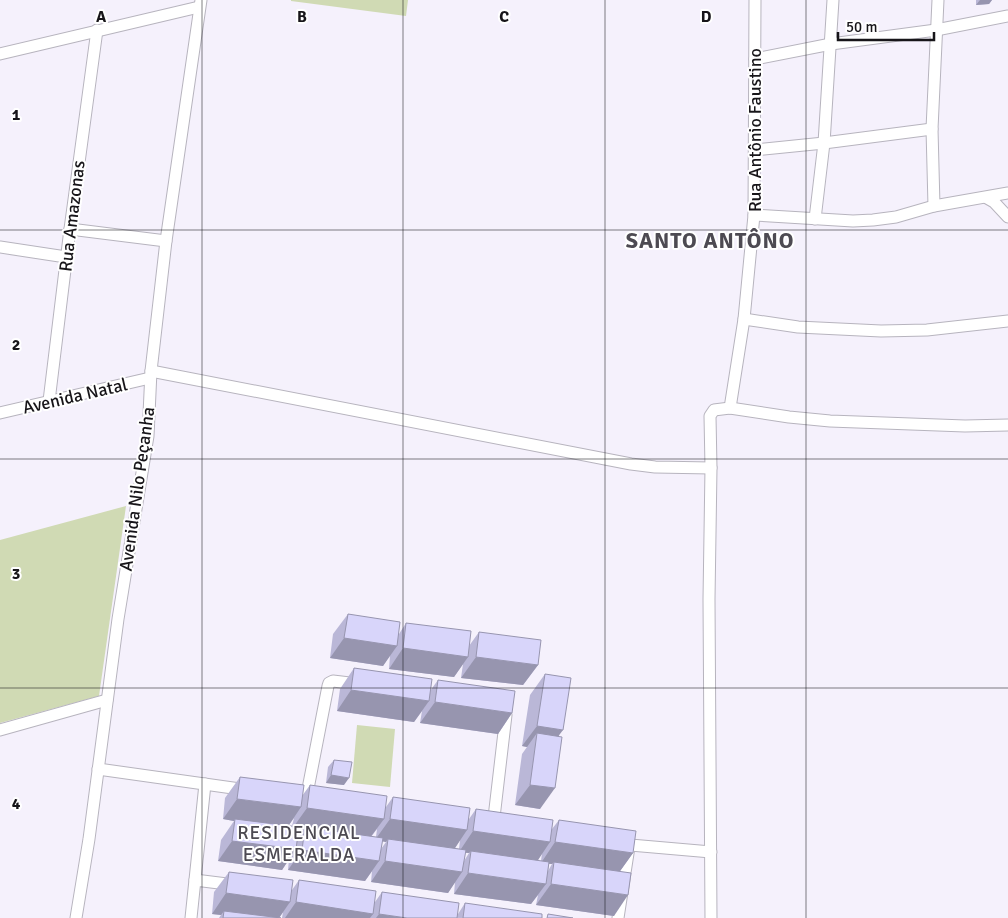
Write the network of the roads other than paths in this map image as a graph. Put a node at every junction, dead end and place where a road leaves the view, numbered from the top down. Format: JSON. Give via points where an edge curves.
{"nodes":[{"id":1,"x":755,"y":0,"type":"edge"},
{"id":2,"x":833,"y":0,"type":"edge"},
{"id":3,"x":938,"y":0,"type":"edge"},
{"id":4,"x":200,"y":3,"type":"edge"},
{"id":5,"x":1008,"y":16,"type":"edge"},
{"id":6,"x":97,"y":30,"type":"junction"},
{"id":7,"x":936,"y":30,"type":"junction"},
{"id":8,"x":831,"y":44,"type":"junction"},
{"id":9,"x":0,"y":54,"type":"edge"},
{"id":10,"x":755,"y":59,"type":"junction"},
{"id":11,"x":932,"y":129,"type":"junction"},
{"id":12,"x":824,"y":143,"type":"junction"},
{"id":13,"x":755,"y":150,"type":"junction"},
{"id":14,"x":1008,"y":193,"type":"edge"},
{"id":15,"x":986,"y":198,"type":"junction"},
{"id":16,"x":934,"y":206,"type":"junction"},
{"id":17,"x":754,"y":215,"type":"junction"},
{"id":18,"x":1008,"y":217,"type":"edge"},
{"id":19,"x":815,"y":220,"type":"junction"},
{"id":20,"x":70,"y":229,"type":"junction"},
{"id":21,"x":166,"y":241,"type":"junction"},
{"id":22,"x":0,"y":247,"type":"edge"},
{"id":23,"x":66,"y":257,"type":"junction"},
{"id":24,"x":744,"y":319,"type":"junction"},
{"id":25,"x":1008,"y":321,"type":"edge"},
{"id":26,"x":150,"y":375,"type":"junction"},
{"id":27,"x":49,"y":401,"type":"junction"},
{"id":28,"x":730,"y":408,"type":"junction"},
{"id":29,"x":0,"y":413,"type":"edge"},
{"id":30,"x":1008,"y":425,"type":"edge"},
{"id":31,"x":711,"y":468,"type":"junction"},
{"id":32,"x":367,"y":685,"type":"edge"},
{"id":33,"x":107,"y":700,"type":"junction"},
{"id":34,"x":498,"y":704,"type":"edge"},
{"id":35,"x":0,"y":730,"type":"edge"},
{"id":36,"x":98,"y":769,"type":"junction"},
{"id":37,"x":205,"y":784,"type":"junction"},
{"id":38,"x":261,"y":792,"type":"edge"},
{"id":39,"x":307,"y":799,"type":"edge"},
{"id":40,"x":493,"y":826,"type":"edge"},
{"id":41,"x":611,"y":842,"type":"edge"},
{"id":42,"x":629,"y":845,"type":"junction"},
{"id":43,"x":711,"y":852,"type":"junction"},
{"id":44,"x":195,"y":880,"type":"junction"},
{"id":45,"x":249,"y":886,"type":"edge"},
{"id":46,"x":76,"y":918,"type":"edge"},
{"id":47,"x":191,"y":918,"type":"edge"},
{"id":48,"x":618,"y":918,"type":"edge"},
{"id":49,"x":711,"y":918,"type":"edge"}],
"edges":[{"from":1,"to":10,"type":"street","name":"Rua Antônio Faustino"},
{"from":2,"to":8,"type":"street"},
{"from":3,"to":7,"type":"street"},
{"from":4,"to":6,"type":"street"},
{"from":4,"to":21,"type":"street","name":"Avenida Nilo Peçanha"},
{"from":5,"to":7,"type":"street"},
{"from":6,"to":9,"type":"street"},
{"from":6,"to":20,"type":"street","name":"Rua Amazonas"},
{"from":7,"to":8,"type":"street"},
{"from":7,"to":11,"type":"street"},
{"from":8,"to":10,"type":"street"},
{"from":8,"to":12,"type":"street"},
{"from":10,"to":13,"type":"street","name":"Rua Antônio Faustino"},
{"from":11,"to":12,"type":"street"},
{"from":11,"to":16,"type":"street"},
{"from":12,"to":13,"type":"street"},
{"from":12,"to":19,"type":"street"},
{"from":13,"to":17,"type":"street","name":"Rua Antônio Faustino"},
{"from":14,"to":15,"type":"street"},
{"from":15,"to":16,"type":"street"},
{"from":15,"to":18,"type":"street"},
{"from":16,"to":19,"type":"street","via":[[873,220]]},
{"from":17,"to":19,"type":"street"},
{"from":17,"to":24,"type":"street","name":"Rua Antônio Faustino"},
{"from":20,"to":21,"type":"street"},
{"from":20,"to":23,"type":"street","name":"Rua Amazonas"},
{"from":21,"to":26,"type":"street","name":"Avenida Nilo Peçanha"},
{"from":22,"to":23,"type":"street"},
{"from":23,"to":27,"type":"street","name":"Rua Amazonas"},
{"from":24,"to":25,"type":"street","via":[[880,331],[927,330]]},
{"from":24,"to":28,"type":"street","name":"Rua Antônio Faustino"},
{"from":26,"to":27,"type":"street","name":"Avenida Natal"},
{"from":26,"to":31,"type":"street","via":[[631,464]]},
{"from":26,"to":33,"type":"street","name":"Avenida Nilo Peçanha","via":[[148,436]]},
{"from":27,"to":29,"type":"street","name":"Avenida Natal"},
{"from":28,"to":30,"type":"street","via":[[830,421]]},
{"from":28,"to":31,"type":"street","via":[[714,410],[710,416]]},
{"from":31,"to":43,"type":"street"},
{"from":32,"to":39,"type":"street","via":[[329,683]]},
{"from":33,"to":35,"type":"street"},
{"from":33,"to":36,"type":"street","name":"Avenida Nilo Peçanha"},
{"from":34,"to":40,"type":"street","via":[[506,714]]},
{"from":36,"to":37,"type":"street"},
{"from":36,"to":46,"type":"street","name":"Avenida Nilo Peçanha"},
{"from":37,"to":38,"type":"street"},
{"from":37,"to":44,"type":"street"},
{"from":41,"to":42,"type":"street"},
{"from":42,"to":43,"type":"street"},
{"from":42,"to":48,"type":"street"},
{"from":43,"to":49,"type":"street"},
{"from":44,"to":45,"type":"street"},
{"from":44,"to":47,"type":"street"}]}
